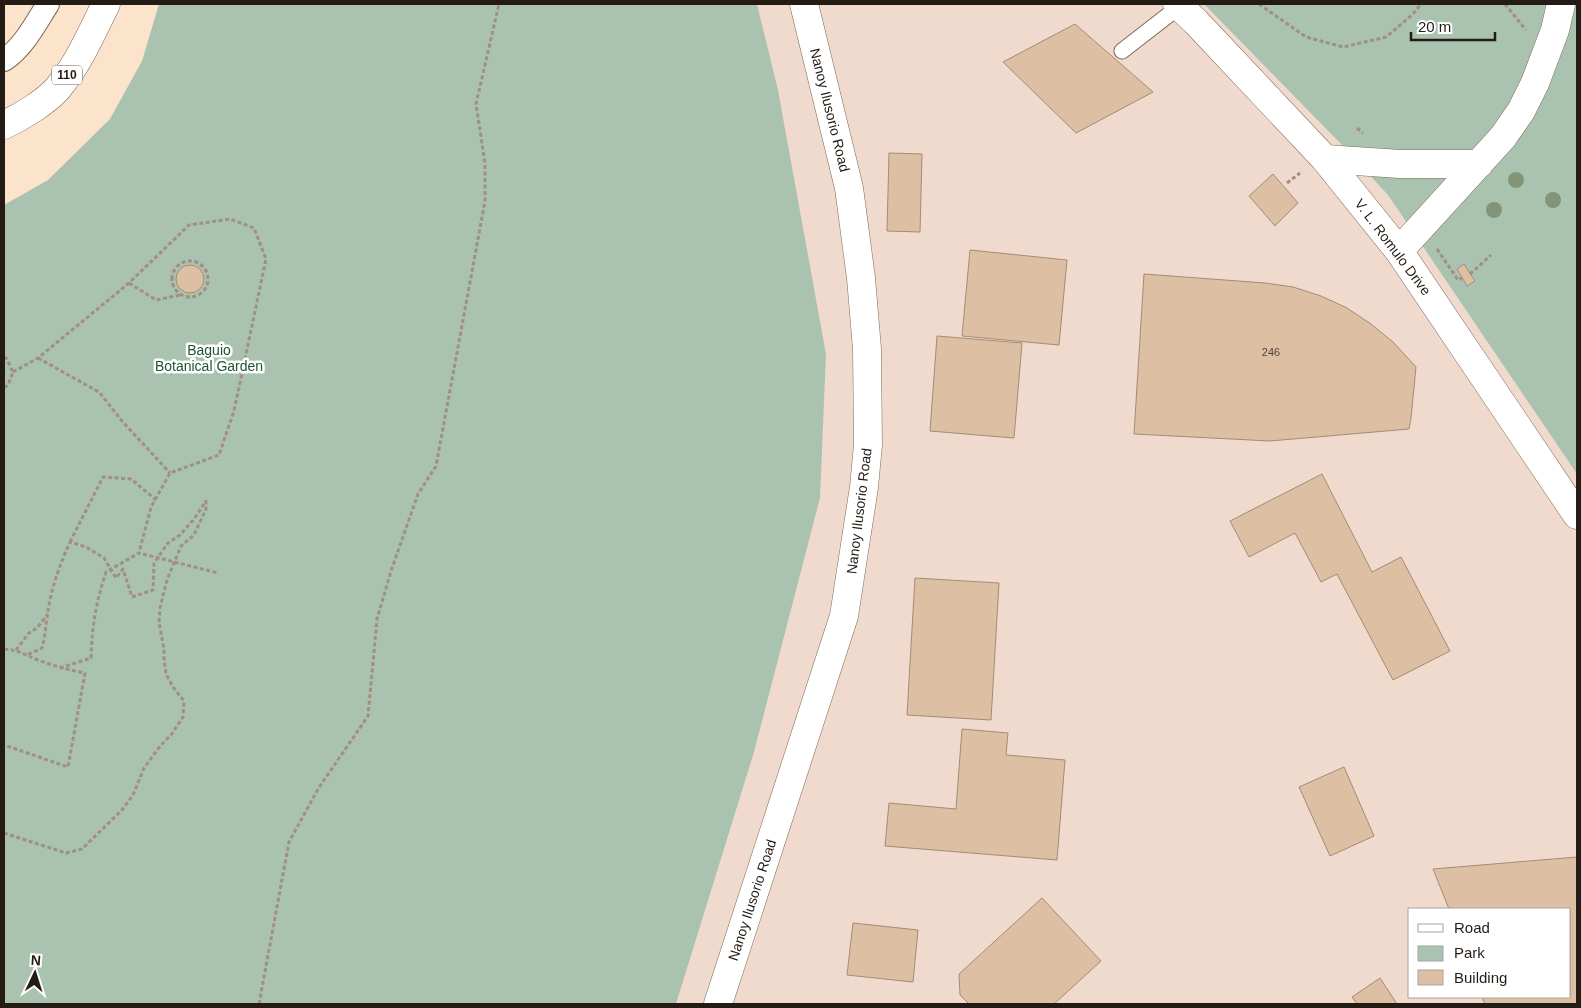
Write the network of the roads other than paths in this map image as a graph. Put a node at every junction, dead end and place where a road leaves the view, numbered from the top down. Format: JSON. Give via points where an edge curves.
{"nodes":[{"id":1,"x":48,"y":4,"type":"edge"},
{"id":2,"x":106,"y":4,"type":"edge"},
{"id":3,"x":804,"y":4,"type":"edge"},
{"id":4,"x":1561,"y":4,"type":"edge"},
{"id":5,"x":1178,"y":5,"type":"edge"},
{"id":6,"x":1122,"y":51,"type":"dead end"},
{"id":7,"x":4,"y":60,"type":"edge"},
{"id":8,"x":4,"y":125,"type":"edge"},
{"id":9,"x":1325,"y":159,"type":"junction"},
{"id":10,"x":1479,"y":164,"type":"junction"},
{"id":11,"x":1399,"y":251,"type":"junction"},
{"id":12,"x":1577,"y":515,"type":"edge"},
{"id":13,"x":718,"y":1004,"type":"edge"}],
"edges":[{"from":1,"to":7,"type":"street","via":[[13,54]]},
{"from":2,"to":8,"type":"main road","number":"110","via":[[81,54],[57,89],[26,114]]},
{"from":3,"to":13,"type":"main road","name":"Nanoy Ilusorio Road","via":[[849,188],[867,348],[868,445],[844,616]]},
{"from":4,"to":10,"type":"main road","via":[[1555,30],[1521,111],[1503,138]]},
{"from":5,"to":6,"type":"lane"},
{"from":5,"to":9,"type":"main road","name":"V. L. Romulo Drive"},
{"from":9,"to":10,"type":"main road","via":[[1400,164]]},
{"from":9,"to":11,"type":"main road","name":"V. L. Romulo Drive"},
{"from":10,"to":11,"type":"main road"},
{"from":11,"to":12,"type":"main road","name":"V. L. Romulo Drive"}]}
